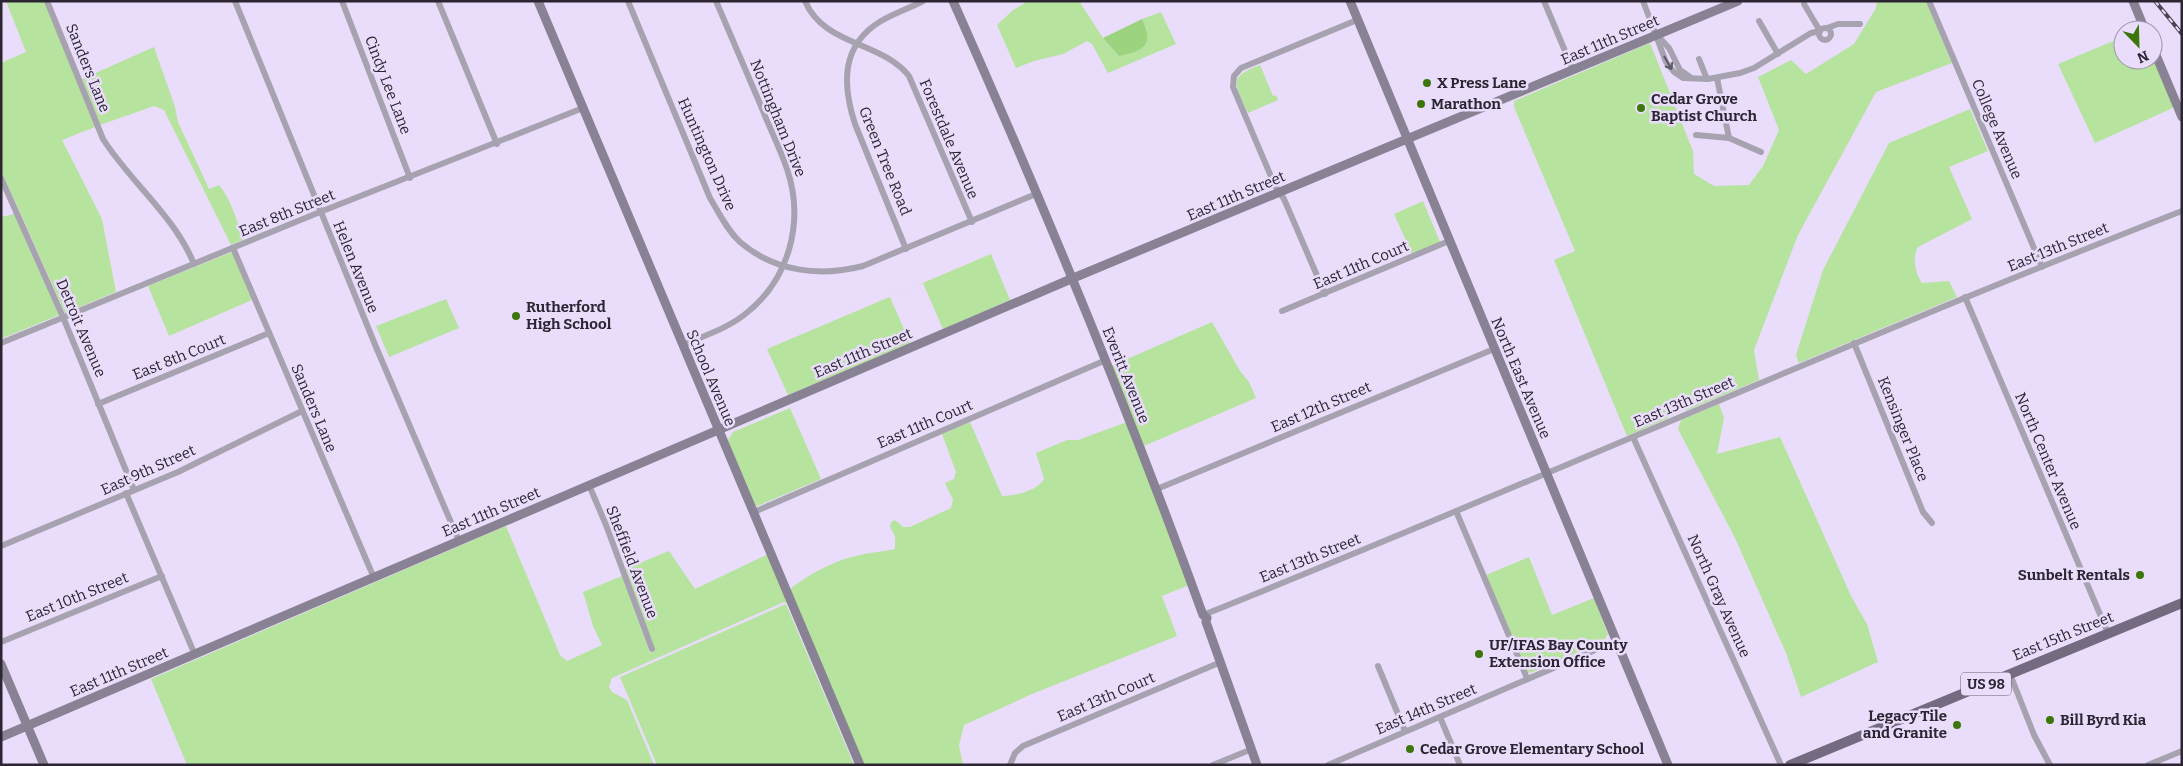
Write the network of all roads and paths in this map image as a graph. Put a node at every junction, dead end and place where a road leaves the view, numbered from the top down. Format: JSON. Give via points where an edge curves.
{"nodes":[{"id":1,"x":47,"y":1,"type":"edge"},
{"id":2,"x":235,"y":1,"type":"edge"},
{"id":3,"x":342,"y":1,"type":"edge"},
{"id":4,"x":438,"y":1,"type":"edge"},
{"id":5,"x":538,"y":1,"type":"edge"},
{"id":6,"x":628,"y":1,"type":"edge"},
{"id":7,"x":716,"y":1,"type":"edge"},
{"id":8,"x":805,"y":1,"type":"edge"},
{"id":9,"x":923,"y":1,"type":"edge"},
{"id":10,"x":953,"y":1,"type":"edge"},
{"id":11,"x":1350,"y":1,"type":"edge"},
{"id":12,"x":1544,"y":1,"type":"edge"},
{"id":13,"x":1643,"y":1,"type":"edge"},
{"id":14,"x":1738,"y":1,"type":"edge"},
{"id":15,"x":1929,"y":1,"type":"edge"},
{"id":16,"x":2133,"y":1,"type":"edge"},
{"id":17,"x":1804,"y":4,"type":"dead end"},
{"id":18,"x":1358,"y":20,"type":"junction"},
{"id":19,"x":2141,"y":20,"type":"edge"},
{"id":20,"x":1759,"y":21,"type":"dead end"},
{"id":21,"x":1860,"y":24,"type":"dead end"},
{"id":22,"x":1823,"y":29,"type":"junction"},
{"id":23,"x":1657,"y":35,"type":"junction"},
{"id":24,"x":856,"y":44,"type":"junction"},
{"id":25,"x":1778,"y":54,"type":"junction"},
{"id":26,"x":1699,"y":59,"type":"dead end"},
{"id":27,"x":1573,"y":70,"type":"junction"},
{"id":28,"x":2162,"y":70,"type":"edge"},
{"id":29,"x":1717,"y":78,"type":"junction"},
{"id":30,"x":1707,"y":79,"type":"junction"},
{"id":31,"x":583,"y":108,"type":"junction"},
{"id":32,"x":2182,"y":117,"type":"edge"},
{"id":33,"x":1696,"y":135,"type":"dead end"},
{"id":34,"x":1729,"y":138,"type":"junction"},
{"id":35,"x":1408,"y":140,"type":"junction"},
{"id":36,"x":497,"y":144,"type":"junction"},
{"id":37,"x":1760,"y":152,"type":"dead end"},
{"id":38,"x":1,"y":178,"type":"edge"},
{"id":39,"x":410,"y":178,"type":"junction"},
{"id":40,"x":1280,"y":192,"type":"junction"},
{"id":41,"x":1036,"y":194,"type":"junction"},
{"id":42,"x":2182,"y":211,"type":"edge"},
{"id":43,"x":320,"y":212,"type":"junction"},
{"id":44,"x":972,"y":222,"type":"junction"},
{"id":45,"x":1449,"y":241,"type":"junction"},
{"id":46,"x":233,"y":248,"type":"junction"},
{"id":47,"x":906,"y":249,"type":"junction"},
{"id":48,"x":194,"y":264,"type":"junction"},
{"id":49,"x":784,"y":266,"type":"junction"},
{"id":50,"x":2042,"y":267,"type":"junction"},
{"id":51,"x":1071,"y":280,"type":"junction"},
{"id":52,"x":1324,"y":294,"type":"junction"},
{"id":53,"x":1965,"y":297,"type":"junction"},
{"id":54,"x":1282,"y":311,"type":"dead end"},
{"id":55,"x":63,"y":317,"type":"junction"},
{"id":56,"x":269,"y":333,"type":"junction"},
{"id":57,"x":1,"y":343,"type":"edge"},
{"id":58,"x":1854,"y":343,"type":"junction"},
{"id":59,"x":683,"y":345,"type":"junction"},
{"id":60,"x":1494,"y":349,"type":"junction"},
{"id":61,"x":1106,"y":360,"type":"junction"},
{"id":62,"x":98,"y":404,"type":"junction"},
{"id":63,"x":302,"y":411,"type":"junction"},
{"id":64,"x":719,"y":431,"type":"junction"},
{"id":65,"x":1633,"y":437,"type":"junction"},
{"id":66,"x":1546,"y":473,"type":"junction"},
{"id":67,"x":589,"y":486,"type":"junction"},
{"id":68,"x":1157,"y":489,"type":"junction"},
{"id":69,"x":134,"y":490,"type":"junction"},
{"id":70,"x":126,"y":493,"type":"junction"},
{"id":71,"x":1456,"y":511,"type":"junction"},
{"id":72,"x":754,"y":512,"type":"junction"},
{"id":73,"x":1932,"y":523,"type":"dead end"},
{"id":74,"x":459,"y":541,"type":"junction"},
{"id":75,"x":1,"y":546,"type":"edge"},
{"id":76,"x":162,"y":576,"type":"junction"},
{"id":77,"x":374,"y":578,"type":"junction"},
{"id":78,"x":2182,"y":603,"type":"edge"},
{"id":79,"x":1205,"y":619,"type":"junction"},
{"id":80,"x":2108,"y":633,"type":"junction"},
{"id":81,"x":1616,"y":641,"type":"junction"},
{"id":82,"x":1,"y":642,"type":"edge"},
{"id":83,"x":652,"y":649,"type":"dead end"},
{"id":84,"x":195,"y":655,"type":"junction"},
{"id":85,"x":1221,"y":662,"type":"junction"},
{"id":86,"x":1,"y":664,"type":"edge"},
{"id":87,"x":1378,"y":666,"type":"dead end"},
{"id":88,"x":2010,"y":674,"type":"junction"},
{"id":89,"x":1527,"y":678,"type":"junction"},
{"id":90,"x":1440,"y":716,"type":"junction"},
{"id":91,"x":27,"y":726,"type":"junction"},
{"id":92,"x":1405,"y":731,"type":"junction"},
{"id":93,"x":1,"y":737,"type":"edge"},
{"id":94,"x":1252,"y":749,"type":"junction"},
{"id":95,"x":2182,"y":751,"type":"edge"},
{"id":96,"x":44,"y":765,"type":"edge"},
{"id":97,"x":860,"y":765,"type":"edge"},
{"id":98,"x":1010,"y":765,"type":"edge"},
{"id":99,"x":1213,"y":765,"type":"edge"},
{"id":100,"x":1257,"y":765,"type":"edge"},
{"id":101,"x":1328,"y":765,"type":"edge"},
{"id":102,"x":1460,"y":765,"type":"edge"},
{"id":103,"x":1668,"y":765,"type":"edge"},
{"id":104,"x":1781,"y":765,"type":"edge"},
{"id":105,"x":1790,"y":765,"type":"edge"},
{"id":106,"x":2050,"y":765,"type":"edge"},
{"id":107,"x":2148,"y":765,"type":"edge"}],
"edges":[{"from":1,"to":48,"type":"street","name":"Sanders Lane","via":[[103,139],[116,160],[177,230]]},
{"from":2,"to":43,"type":"street","name":"Helen Avenue"},
{"from":3,"to":39,"type":"street","name":"Cindy Lee Lane"},
{"from":4,"to":36,"type":"street"},
{"from":5,"to":31,"type":"main road","name":"School Avenue"},
{"from":6,"to":49,"type":"street","name":"Huntington Drive","via":[[710,198],[725,224],[741,242]]},
{"from":7,"to":49,"type":"street","name":"Nottingham Drive","via":[[787,169],[793,191],[794,228]]},
{"from":8,"to":24,"type":"street","name":"Forestdale Avenue","via":[[812,16],[822,26]]},
{"from":9,"to":24,"type":"street","name":"Green Tree Road","via":[[881,21],[863,34]]},
{"from":10,"to":41,"type":"main road","name":"Everitt Avenue"},
{"from":11,"to":18,"type":"main road","name":"North East Avenue"},
{"from":12,"to":27,"type":"street"},
{"from":13,"to":23,"type":"street"},
{"from":14,"to":23,"type":"main road","name":"East 11th Street"},
{"from":15,"to":50,"type":"street","name":"College Avenue"},
{"from":16,"to":19,"type":"main road"},
{"from":17,"to":22,"type":"street"},
{"from":18,"to":35,"type":"main road","name":"North East Avenue"},
{"from":18,"to":40,"type":"street","via":[[1241,68],[1234,76],[1233,87]]},
{"from":20,"to":25,"type":"street"},
{"from":21,"to":22,"type":"street","via":[[1838,24]]},
{"from":22,"to":25,"type":"street"},
{"from":23,"to":27,"type":"main road","name":"East 11th Street"},
{"from":23,"to":30,"type":"street","via":[[1666,62],[1674,72],[1683,78]]},
{"from":24,"to":44,"type":"street","name":"Forestdale Avenue","via":[[895,62],[909,76]]},
{"from":24,"to":47,"type":"street","name":"Green Tree Road","via":[[847,71],[848,104]]},
{"from":25,"to":29,"type":"street","via":[[1740,73]]},
{"from":26,"to":30,"type":"street"},
{"from":27,"to":35,"type":"main road","name":"East 11th Street"},
{"from":28,"to":32,"type":"main road"},
{"from":29,"to":30,"type":"street"},
{"from":29,"to":34,"type":"street"},
{"from":31,"to":36,"type":"street","name":"East 8th Street"},
{"from":31,"to":59,"type":"main road","name":"School Avenue"},
{"from":33,"to":34,"type":"street"},
{"from":34,"to":37,"type":"street"},
{"from":35,"to":40,"type":"main road","name":"East 11th Street"},
{"from":35,"to":45,"type":"main road","name":"North East Avenue"},
{"from":36,"to":39,"type":"street","name":"East 8th Street"},
{"from":38,"to":55,"type":"street","name":"Detroit Avenue"},
{"from":39,"to":43,"type":"street","name":"East 8th Street"},
{"from":40,"to":51,"type":"main road","name":"East 11th Street"},
{"from":40,"to":52,"type":"street"},
{"from":41,"to":44,"type":"street","name":"Huntington Drive"},
{"from":41,"to":51,"type":"main road","name":"Everitt Avenue"},
{"from":42,"to":50,"type":"street","name":"East 13th Street"},
{"from":43,"to":46,"type":"street","name":"East 8th Street"},
{"from":43,"to":74,"type":"street","name":"Helen Avenue"},
{"from":44,"to":47,"type":"street","name":"Huntington Drive"},
{"from":45,"to":52,"type":"street","name":"East 11th Court"},
{"from":45,"to":60,"type":"main road","name":"North East Avenue"},
{"from":46,"to":48,"type":"street","name":"East 8th Street"},
{"from":46,"to":56,"type":"street","name":"Sanders Lane"},
{"from":47,"to":49,"type":"street","name":"Huntington Drive","via":[[842,272],[806,272]]},
{"from":48,"to":55,"type":"street","name":"East 8th Street"},
{"from":49,"to":59,"type":"street","name":"Nottingham Drive","via":[[767,293],[745,314]]},
{"from":50,"to":53,"type":"street","name":"East 13th Street"},
{"from":51,"to":61,"type":"main road","name":"Everitt Avenue"},
{"from":51,"to":64,"type":"main road","name":"East 11th Street"},
{"from":52,"to":54,"type":"street","name":"East 11th Court"},
{"from":53,"to":58,"type":"street","name":"East 13th Street"},
{"from":53,"to":80,"type":"street","name":"North Center Avenue"},
{"from":55,"to":57,"type":"street","name":"East 8th Street"},
{"from":55,"to":62,"type":"street","name":"Detroit Avenue"},
{"from":56,"to":62,"type":"street","name":"East 8th Court"},
{"from":56,"to":63,"type":"street","name":"Sanders Lane"},
{"from":58,"to":65,"type":"street","name":"East 13th Street"},
{"from":58,"to":73,"type":"street","name":"Kensinger Place","via":[[1923,512]]},
{"from":59,"to":64,"type":"main road","name":"School Avenue"},
{"from":60,"to":66,"type":"main road","name":"North East Avenue"},
{"from":60,"to":68,"type":"street","name":"East 12th Street"},
{"from":61,"to":68,"type":"main road","name":"Everitt Avenue"},
{"from":61,"to":72,"type":"street","name":"East 11th Court"},
{"from":62,"to":69,"type":"street","name":"Detroit Avenue"},
{"from":63,"to":69,"type":"street","name":"East 9th Street"},
{"from":63,"to":77,"type":"street","name":"Sanders Lane"},
{"from":64,"to":67,"type":"main road","name":"East 11th Street"},
{"from":64,"to":72,"type":"main road","name":"School Avenue"},
{"from":65,"to":66,"type":"street","name":"East 13th Street"},
{"from":65,"to":104,"type":"street","name":"North Gray Avenue"},
{"from":66,"to":71,"type":"street","name":"East 13th Street"},
{"from":66,"to":81,"type":"main road","name":"North East Avenue"},
{"from":67,"to":74,"type":"main road","name":"East 11th Street"},
{"from":67,"to":83,"type":"street","name":"Sheffield Avenue"},
{"from":68,"to":79,"type":"main road","name":"Everitt Avenue"},
{"from":69,"to":70,"type":"street","name":"East 9th Street"},
{"from":70,"to":75,"type":"street","name":"East 9th Street"},
{"from":70,"to":76,"type":"street"},
{"from":71,"to":79,"type":"street","name":"East 13th Street"},
{"from":71,"to":89,"type":"street"},
{"from":72,"to":97,"type":"main road","name":"School Avenue"},
{"from":74,"to":77,"type":"main road","name":"East 11th Street"},
{"from":76,"to":82,"type":"street","name":"East 10th Street"},
{"from":76,"to":84,"type":"street"},
{"from":77,"to":84,"type":"main road","name":"East 11th Street"},
{"from":78,"to":80,"type":"main road","name":"East 15th Street","number":"US 98"},
{"from":79,"to":85,"type":"main road","name":"Everitt Avenue"},
{"from":80,"to":88,"type":"main road","name":"East 15th Street","number":"US 98"},
{"from":81,"to":89,"type":"street","name":"East 14th Street"},
{"from":81,"to":103,"type":"main road","name":"North East Avenue"},
{"from":84,"to":91,"type":"main road","name":"East 11th Street"},
{"from":85,"to":94,"type":"main road","name":"Everitt Avenue"},
{"from":85,"to":98,"type":"street","name":"East 13th Court","via":[[1023,746],[1015,753]]},
{"from":86,"to":91,"type":"main road"},
{"from":87,"to":92,"type":"street"},
{"from":88,"to":105,"type":"main road","name":"East 15th Street","number":"US 98"},
{"from":88,"to":106,"type":"street"},
{"from":89,"to":90,"type":"street","name":"East 14th Street"},
{"from":90,"to":92,"type":"street","name":"East 14th Street"},
{"from":90,"to":102,"type":"street"},
{"from":91,"to":93,"type":"main road","name":"East 11th Street"},
{"from":91,"to":96,"type":"main road"},
{"from":92,"to":101,"type":"street","name":"East 14th Street"},
{"from":94,"to":99,"type":"street"},
{"from":94,"to":100,"type":"main road","name":"Everitt Avenue"},
{"from":95,"to":107,"type":"street"}]}
